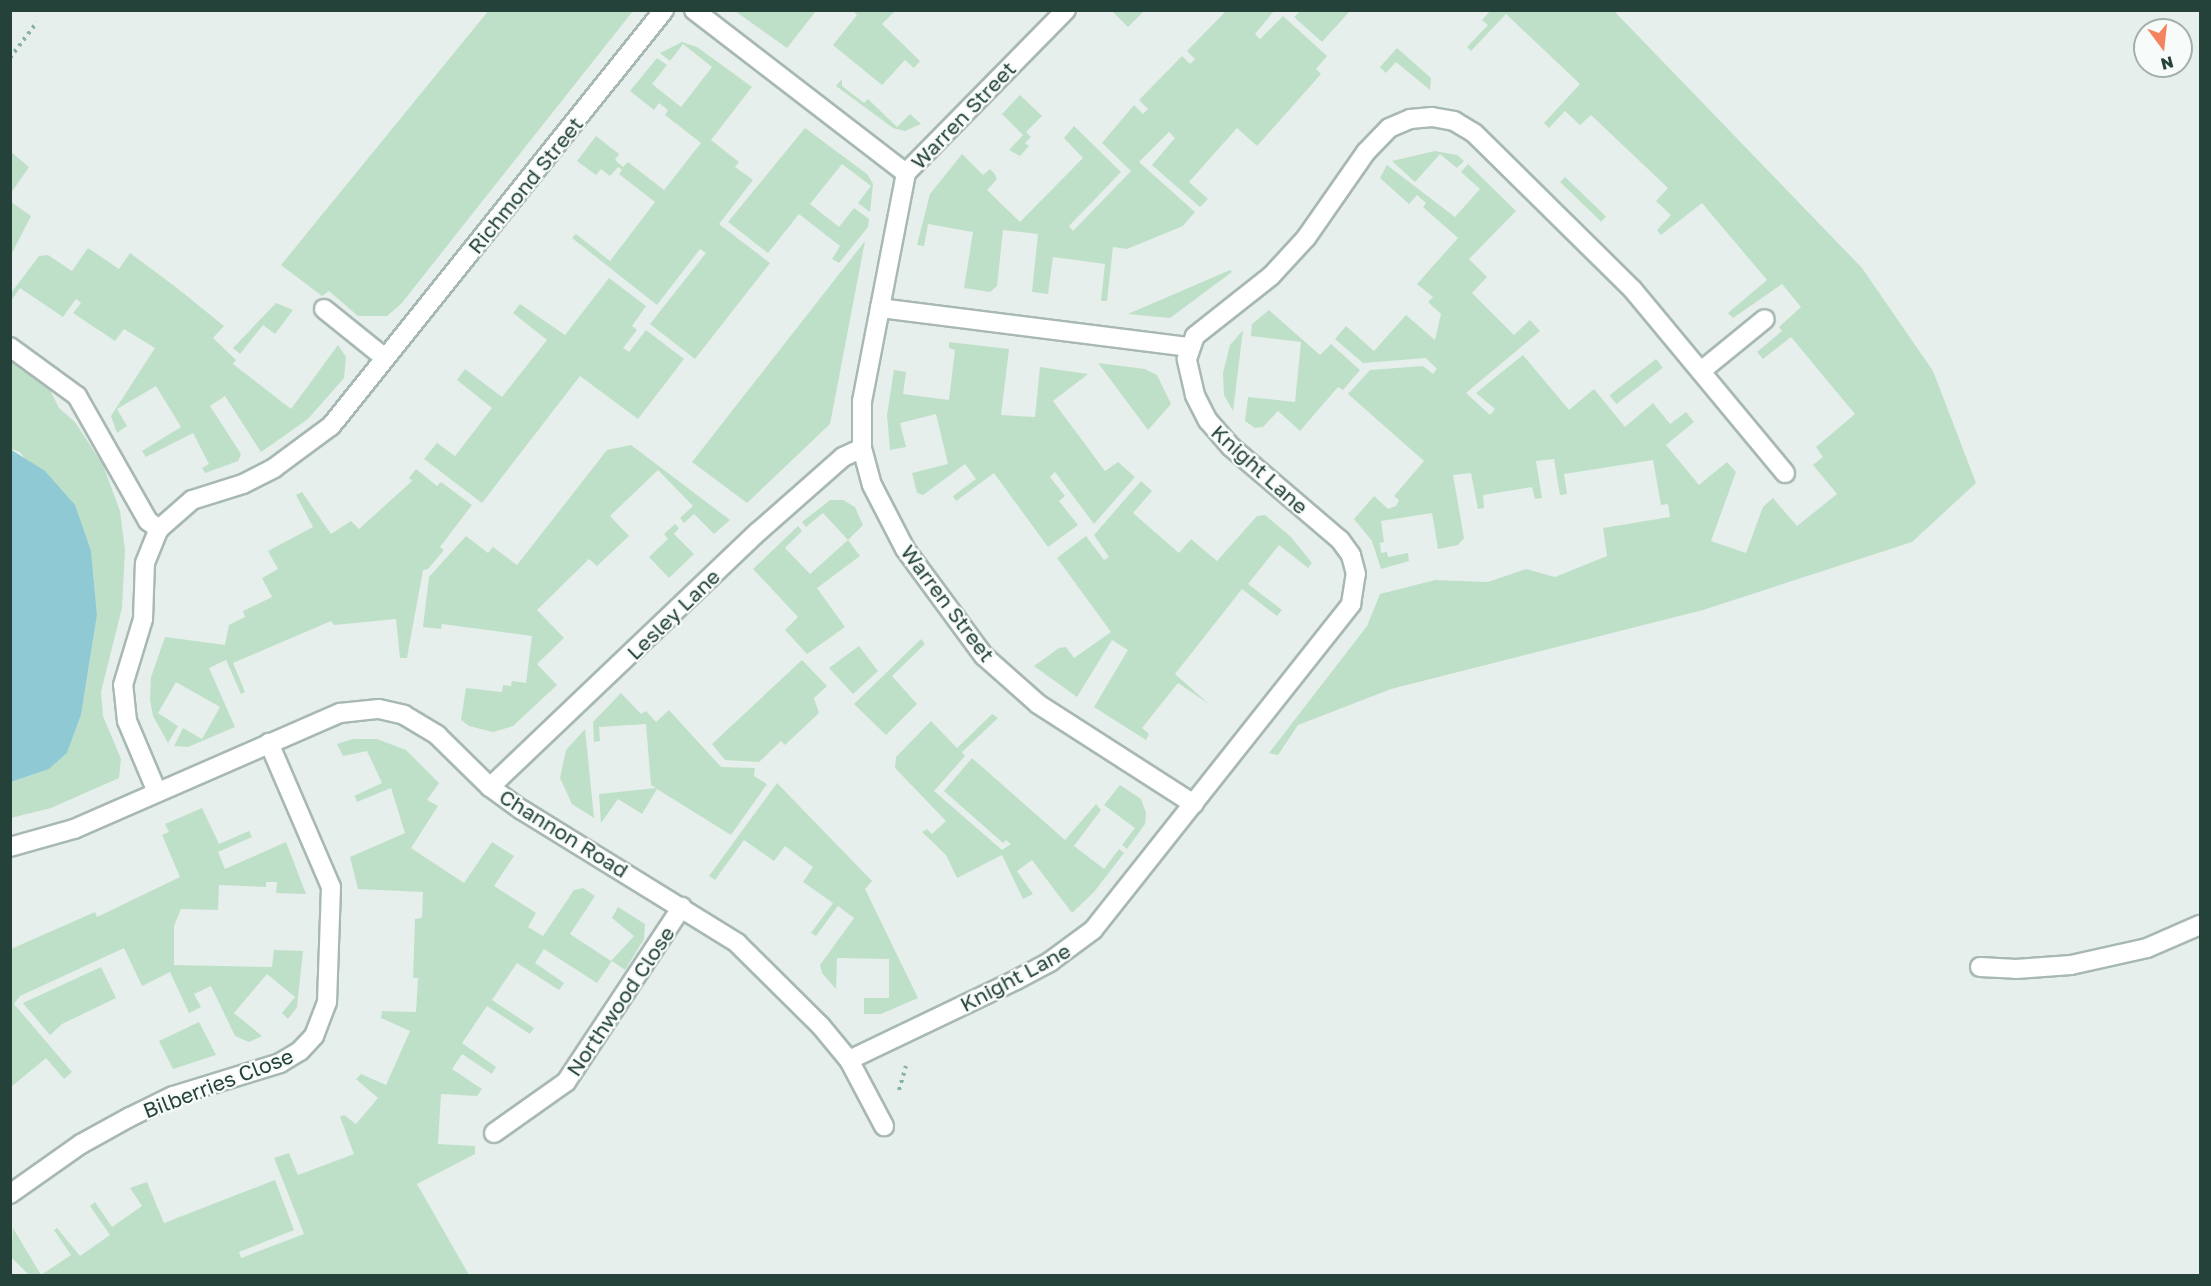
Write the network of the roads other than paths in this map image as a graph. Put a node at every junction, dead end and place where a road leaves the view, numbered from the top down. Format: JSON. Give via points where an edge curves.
{"nodes":[{"id":1,"x":664,"y":10,"type":"edge"},
{"id":2,"x":694,"y":10,"type":"edge"},
{"id":3,"x":1066,"y":10,"type":"edge"},
{"id":4,"x":906,"y":173,"type":"junction"},
{"id":5,"x":318,"y":308,"type":"dead end"},
{"id":6,"x":880,"y":308,"type":"junction"},
{"id":7,"x":1765,"y":319,"type":"dead end"},
{"id":8,"x":10,"y":347,"type":"edge"},
{"id":9,"x":1189,"y":347,"type":"junction"},
{"id":10,"x":385,"y":358,"type":"junction"},
{"id":11,"x":1701,"y":371,"type":"junction"},
{"id":12,"x":862,"y":448,"type":"junction"},
{"id":13,"x":1785,"y":473,"type":"dead end"},
{"id":14,"x":159,"y":529,"type":"junction"},
{"id":15,"x":269,"y":743,"type":"junction"},
{"id":16,"x":490,"y":787,"type":"junction"},
{"id":17,"x":158,"y":792,"type":"junction"},
{"id":18,"x":1194,"y":804,"type":"junction"},
{"id":19,"x":10,"y":847,"type":"edge"},
{"id":20,"x":682,"y":907,"type":"junction"},
{"id":21,"x":2200,"y":925,"type":"edge"},
{"id":22,"x":1980,"y":967,"type":"dead end"},
{"id":23,"x":849,"y":1060,"type":"junction"},
{"id":24,"x":884,"y":1126,"type":"dead end"},
{"id":25,"x":494,"y":1133,"type":"dead end"},
{"id":26,"x":10,"y":1194,"type":"edge"}],
"edges":[{"from":1,"to":10,"type":"street","name":"Richmond Street"},
{"from":2,"to":4,"type":"street"},
{"from":3,"to":4,"type":"street","name":"Warren Street"},
{"from":4,"to":6,"type":"street","name":"Warren Street"},
{"from":5,"to":10,"type":"street"},
{"from":6,"to":9,"type":"street"},
{"from":6,"to":12,"type":"street","name":"Warren Street","via":[[862,401]]},
{"from":7,"to":11,"type":"street"},
{"from":8,"to":14,"type":"street","via":[[77,396],[148,521]]},
{"from":9,"to":11,"type":"street","via":[[1205,326],[1271,276],[1306,238],[1377,136],[1399,122],[1432,117],[1454,121],[1474,133],[1633,290]]},
{"from":9,"to":18,"type":"street","name":"Knight Lane","via":[[1188,375],[1208,421],[1232,447],[1340,540],[1351,555],[1356,574],[1351,604]]},
{"from":10,"to":14,"type":"street","name":"Richmond Street","via":[[331,426],[306,448],[243,484],[192,500]]},
{"from":11,"to":13,"type":"street"},
{"from":12,"to":16,"type":"street","name":"Lesley Lane","via":[[843,457],[758,532]]},
{"from":12,"to":18,"type":"street","name":"Warren Street","via":[[872,485],[905,549],[984,656],[1038,704]]},
{"from":14,"to":17,"type":"street","name":"Richmond Street","via":[[145,563],[143,620],[123,685],[127,721]]},
{"from":15,"to":16,"type":"street","name":"Channon Road","via":[[340,713],[393,712],[413,718],[437,735]]},
{"from":15,"to":17,"type":"street","name":"Channon Road"},
{"from":15,"to":26,"type":"street","name":"Bilberries Close","via":[[331,887],[327,1002],[314,1036],[300,1052],[280,1063],[173,1096],[121,1122],[81,1144]]},
{"from":16,"to":20,"type":"street","name":"Channon Road"},
{"from":17,"to":19,"type":"street","name":"Channon Road","via":[[74,829]]},
{"from":18,"to":23,"type":"street","name":"Knight Lane","via":[[1105,918],[1080,942],[1016,980]]},
{"from":20,"to":23,"type":"street","name":"Channon Road","via":[[737,943],[764,967]]},
{"from":20,"to":25,"type":"street","name":"Northwood Close","via":[[566,1082]]},
{"from":21,"to":22,"type":"street","via":[[2147,948],[2071,965]]},
{"from":23,"to":24,"type":"street","name":"Channon Road"}]}
